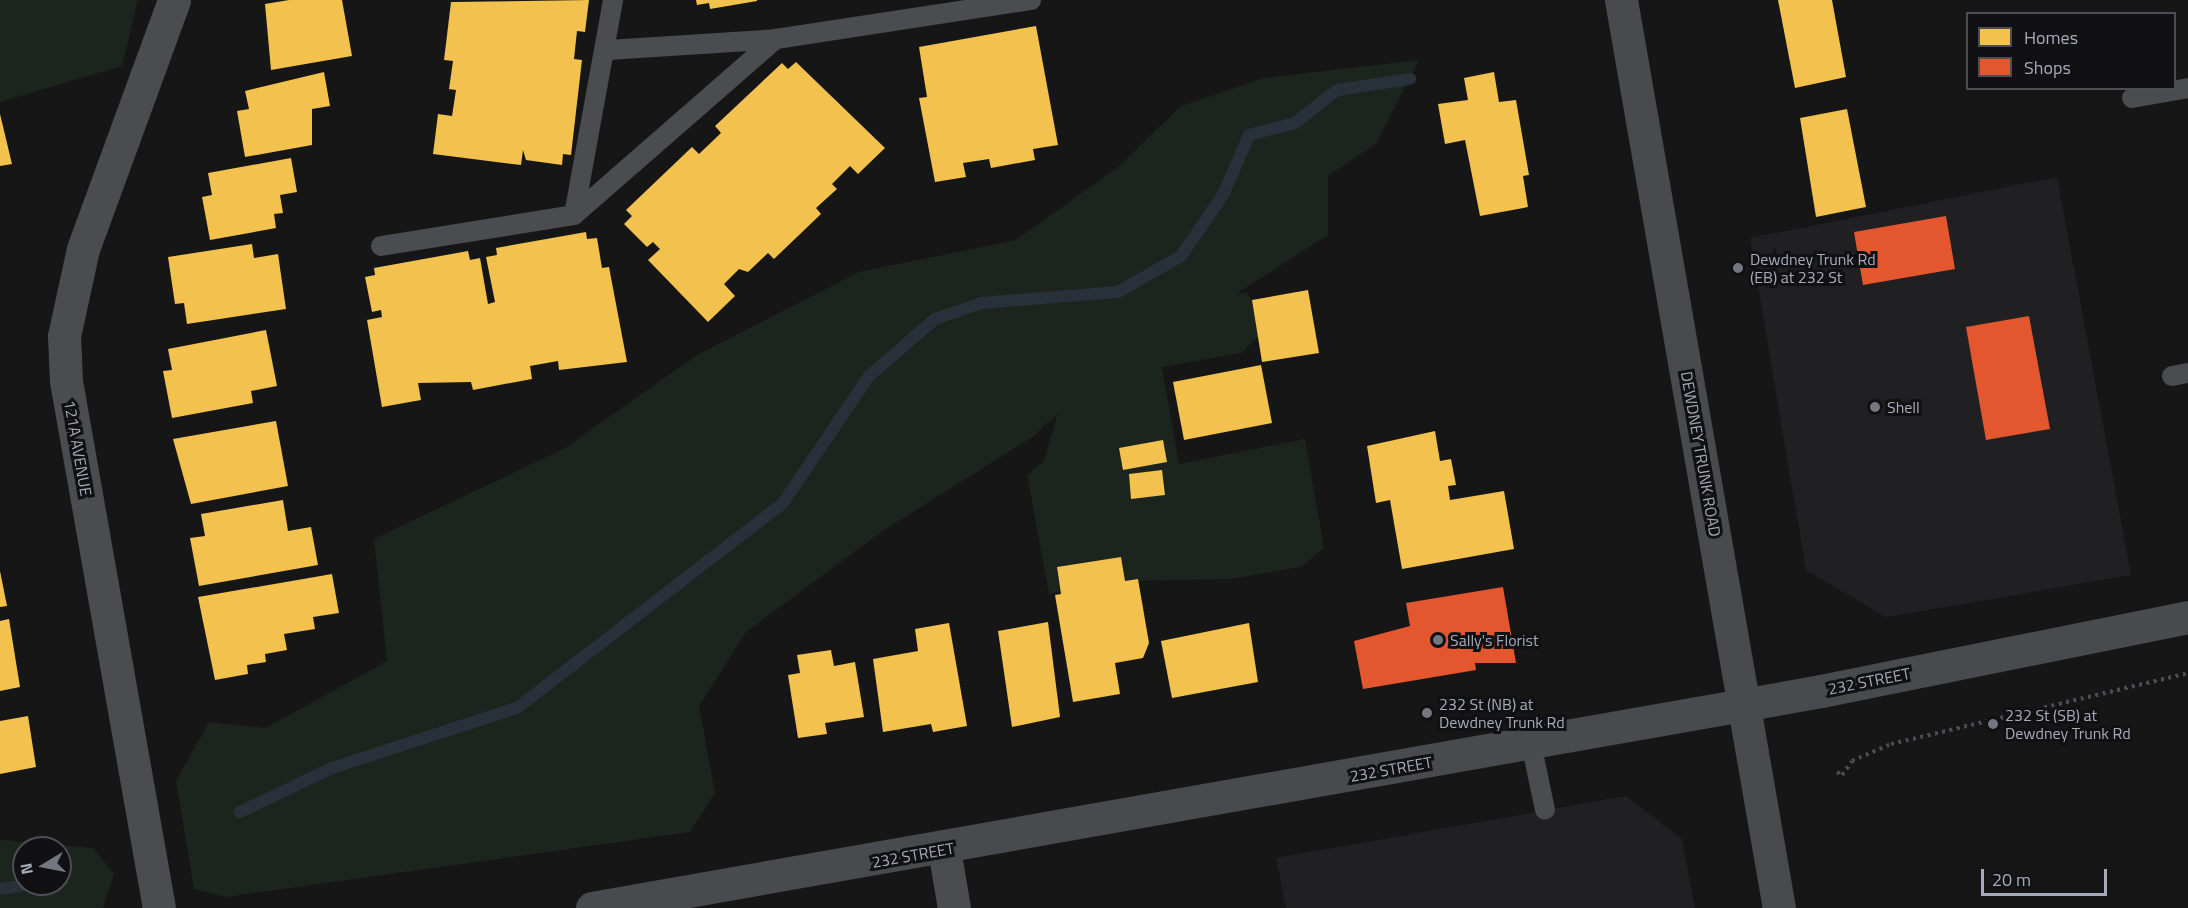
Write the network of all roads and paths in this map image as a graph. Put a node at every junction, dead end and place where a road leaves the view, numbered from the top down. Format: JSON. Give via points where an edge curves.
{"nodes":[{"id":1,"x":174,"y":0,"type":"edge"},
{"id":2,"x":613,"y":0,"type":"edge"},
{"id":3,"x":1031,"y":0,"type":"edge"},
{"id":4,"x":1621,"y":0,"type":"edge"},
{"id":5,"x":776,"y":39,"type":"junction"},
{"id":6,"x":608,"y":50,"type":"junction"},
{"id":7,"x":2188,"y":88,"type":"edge"},
{"id":8,"x":2132,"y":98,"type":"dead end"},
{"id":9,"x":574,"y":215,"type":"junction"},
{"id":10,"x":381,"y":246,"type":"dead end"},
{"id":11,"x":2188,"y":617,"type":"edge"},
{"id":12,"x":2188,"y":673,"type":"edge"},
{"id":13,"x":1745,"y":704,"type":"junction"},
{"id":14,"x":1531,"y":743,"type":"junction"},
{"id":15,"x":1837,"y":772,"type":"dead end"},
{"id":16,"x":1545,"y":810,"type":"dead end"},
{"id":17,"x":944,"y":849,"type":"junction"},
{"id":18,"x":159,"y":908,"type":"edge"},
{"id":19,"x":592,"y":908,"type":"edge"},
{"id":20,"x":954,"y":908,"type":"edge"},
{"id":21,"x":1779,"y":908,"type":"edge"}],
"edges":[{"from":1,"to":18,"type":"street","name":"121A AVENUE","via":[[82,249],[64,336],[66,381]]},
{"from":2,"to":6,"type":"lane"},
{"from":3,"to":5,"type":"lane"},
{"from":4,"to":13,"type":"main road","name":"DEWDNEY TRUNK ROAD"},
{"from":5,"to":6,"type":"lane"},
{"from":5,"to":9,"type":"lane"},
{"from":6,"to":9,"type":"lane"},
{"from":7,"to":8,"type":"lane"},
{"from":9,"to":10,"type":"lane"},
{"from":11,"to":13,"type":"main road","name":"232 STREET"},
{"from":12,"to":15,"type":"path","via":[[1891,744],[1852,761],[1842,776]]},
{"from":13,"to":14,"type":"main road","name":"232 STREET"},
{"from":13,"to":21,"type":"main road","name":"DEWDNEY TRUNK ROAD"},
{"from":14,"to":16,"type":"lane"},
{"from":14,"to":17,"type":"main road","name":"232 STREET"},
{"from":17,"to":19,"type":"main road","name":"232 STREET"},
{"from":17,"to":20,"type":"street"}]}
